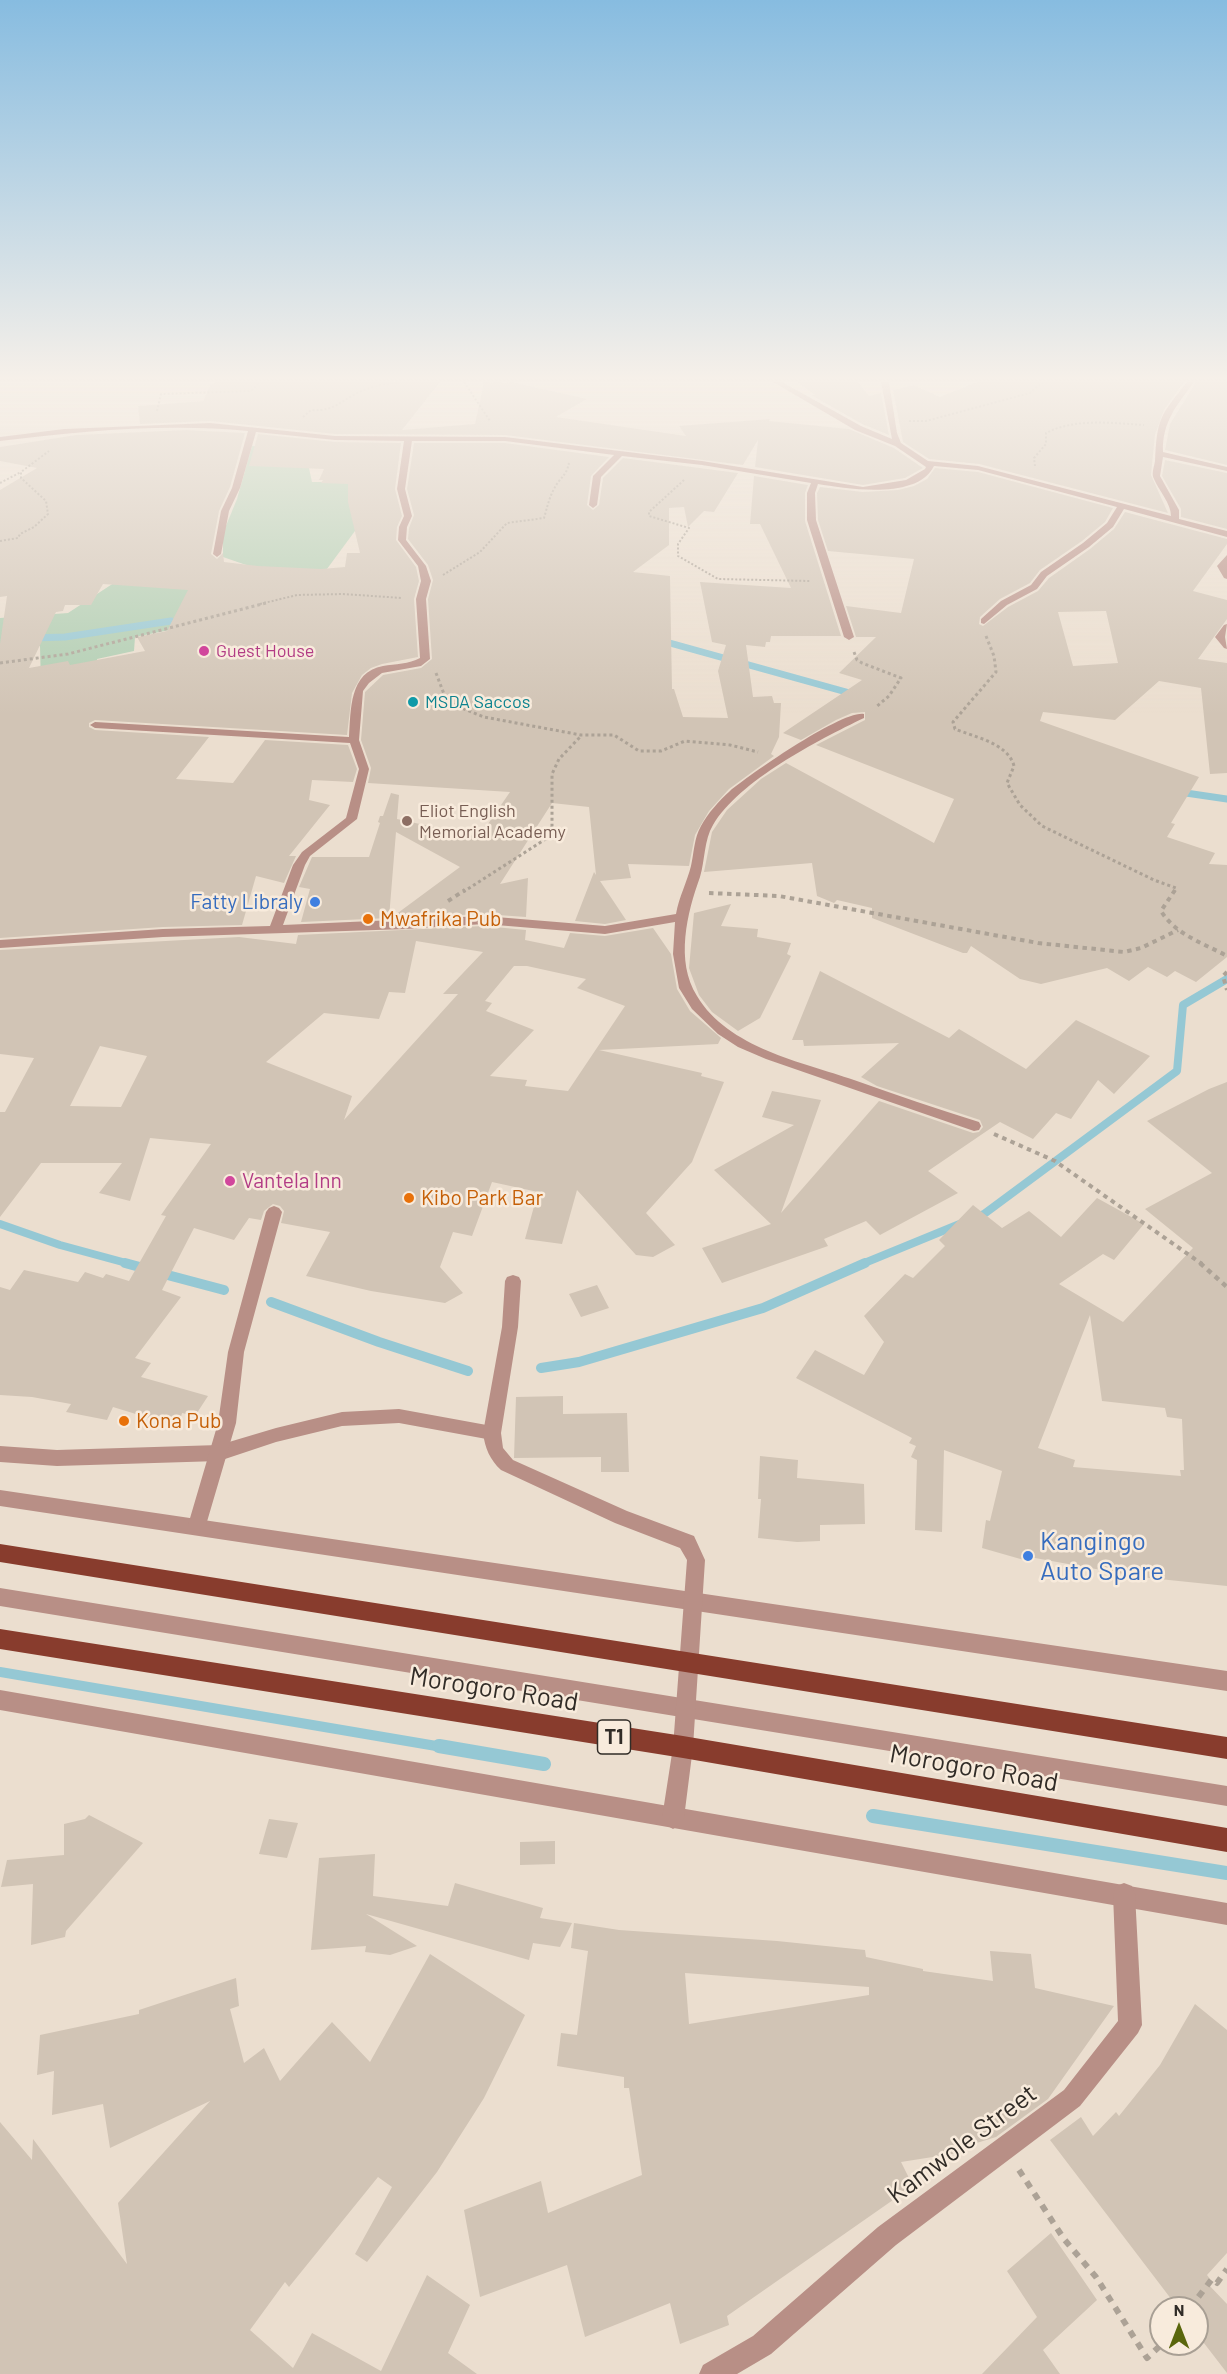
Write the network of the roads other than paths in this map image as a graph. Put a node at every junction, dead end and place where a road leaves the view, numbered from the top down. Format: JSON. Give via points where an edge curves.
{"nodes":[{"id":1,"x":234,"y":493,"type":"edge"},
{"id":2,"x":402,"y":493,"type":"edge"},
{"id":3,"x":595,"y":493,"type":"edge"},
{"id":4,"x":812,"y":493,"type":"edge"},
{"id":5,"x":1076,"y":493,"type":"edge"},
{"id":6,"x":1165,"y":493,"type":"edge"},
{"id":7,"x":593,"y":505,"type":"dead end"},
{"id":8,"x":1123,"y":505,"type":"junction"},
{"id":9,"x":1175,"y":519,"type":"junction"},
{"id":10,"x":1227,"y":534,"type":"edge"},
{"id":11,"x":217,"y":554,"type":"dead end"},
{"id":12,"x":1227,"y":558,"type":"edge"},
{"id":13,"x":1227,"y":576,"type":"edge"},
{"id":14,"x":984,"y":621,"type":"road end"},
{"id":15,"x":1227,"y":627,"type":"edge"},
{"id":16,"x":849,"y":637,"type":"road end"},
{"id":17,"x":1225,"y":650,"type":"edge"},
{"id":18,"x":860,"y":716,"type":"dead end"},
{"id":19,"x":95,"y":725,"type":"dead end"},
{"id":20,"x":354,"y":740,"type":"junction"},
{"id":21,"x":681,"y":917,"type":"junction"},
{"id":22,"x":275,"y":929,"type":"junction"},
{"id":23,"x":0,"y":944,"type":"edge"},
{"id":24,"x":974,"y":1126,"type":"road end"},
{"id":25,"x":274,"y":1212,"type":"dead end"},
{"id":26,"x":513,"y":1281,"type":"dead end"},
{"id":27,"x":492,"y":1433,"type":"junction"},
{"id":28,"x":219,"y":1453,"type":"junction"},
{"id":29,"x":0,"y":1454,"type":"edge"},
{"id":30,"x":0,"y":1498,"type":"edge"},
{"id":31,"x":197,"y":1526,"type":"junction"},
{"id":32,"x":0,"y":1553,"type":"edge"},
{"id":33,"x":0,"y":1597,"type":"edge"},
{"id":34,"x":695,"y":1600,"type":"junction"},
{"id":35,"x":0,"y":1639,"type":"edge"},
{"id":36,"x":688,"y":1662,"type":"junction"},
{"id":37,"x":1227,"y":1680,"type":"edge"},
{"id":38,"x":0,"y":1700,"type":"edge"},
{"id":39,"x":686,"y":1707,"type":"junction"},
{"id":40,"x":683,"y":1748,"type":"junction"},
{"id":41,"x":1227,"y":1748,"type":"edge"},
{"id":42,"x":1227,"y":1796,"type":"edge"},
{"id":43,"x":673,"y":1818,"type":"junction"},
{"id":44,"x":1227,"y":1840,"type":"edge"},
{"id":45,"x":1124,"y":1894,"type":"junction"},
{"id":46,"x":1227,"y":1914,"type":"edge"},
{"id":47,"x":712,"y":2374,"type":"edge"}],
"edges":[{"from":1,"to":11,"type":"street","via":[[225,512]]},
{"from":2,"to":20,"type":"street","via":[[408,516],[402,540],[422,566],[426,581],[422,599],[424,662],[379,670],[365,681],[358,691]]},
{"from":3,"to":7,"type":"street"},
{"from":4,"to":16,"type":"street","via":[[815,538]]},
{"from":5,"to":8,"type":"street"},
{"from":6,"to":9,"type":"street","via":[[1175,510]]},
{"from":8,"to":9,"type":"street"},
{"from":8,"to":14,"type":"street","via":[[1110,525],[1044,574],[1034,587],[1004,603]]},
{"from":9,"to":10,"type":"street"},
{"from":12,"to":13,"type":"street","via":[[1221,566]]},
{"from":15,"to":17,"type":"street","via":[[1220,637]]},
{"from":18,"to":21,"type":"street","via":[[826,731],[783,758],[713,814]]},
{"from":19,"to":20,"type":"street"},
{"from":20,"to":22,"type":"street","via":[[364,769],[351,819],[306,854]]},
{"from":21,"to":22,"type":"street","via":[[598,930],[483,920]]},
{"from":21,"to":24,"type":"street","via":[[681,972],[685,988],[710,1020],[750,1047]]},
{"from":22,"to":23,"type":"street"},
{"from":25,"to":28,"type":"street","via":[[237,1353]]},
{"from":26,"to":27,"type":"street","via":[[510,1327]]},
{"from":27,"to":28,"type":"street","via":[[399,1416],[342,1419]]},
{"from":27,"to":34,"type":"street","via":[[493,1448],[507,1465],[687,1542],[696,1560]]},
{"from":28,"to":29,"type":"street","via":[[57,1458]]},
{"from":28,"to":31,"type":"street"},
{"from":30,"to":31,"type":"street"},
{"from":31,"to":34,"type":"street"},
{"from":32,"to":36,"type":"highway"},
{"from":33,"to":39,"type":"street","name":"Morogoro Road"},
{"from":34,"to":36,"type":"street"},
{"from":34,"to":37,"type":"street"},
{"from":35,"to":40,"type":"highway","name":"Morogoro Road","number":"T1"},
{"from":36,"to":39,"type":"street"},
{"from":36,"to":41,"type":"highway"},
{"from":38,"to":43,"type":"street"},
{"from":39,"to":40,"type":"street"},
{"from":39,"to":42,"type":"street","name":"Morogoro Road"},
{"from":40,"to":43,"type":"street"},
{"from":40,"to":44,"type":"highway","name":"Morogoro Road","number":"T1"},
{"from":43,"to":45,"type":"street"},
{"from":45,"to":46,"type":"street"},
{"from":45,"to":47,"type":"street","name":"Kamwole Street","via":[[1130,2025],[1072,2098],[887,2236],[762,2345]]}]}
